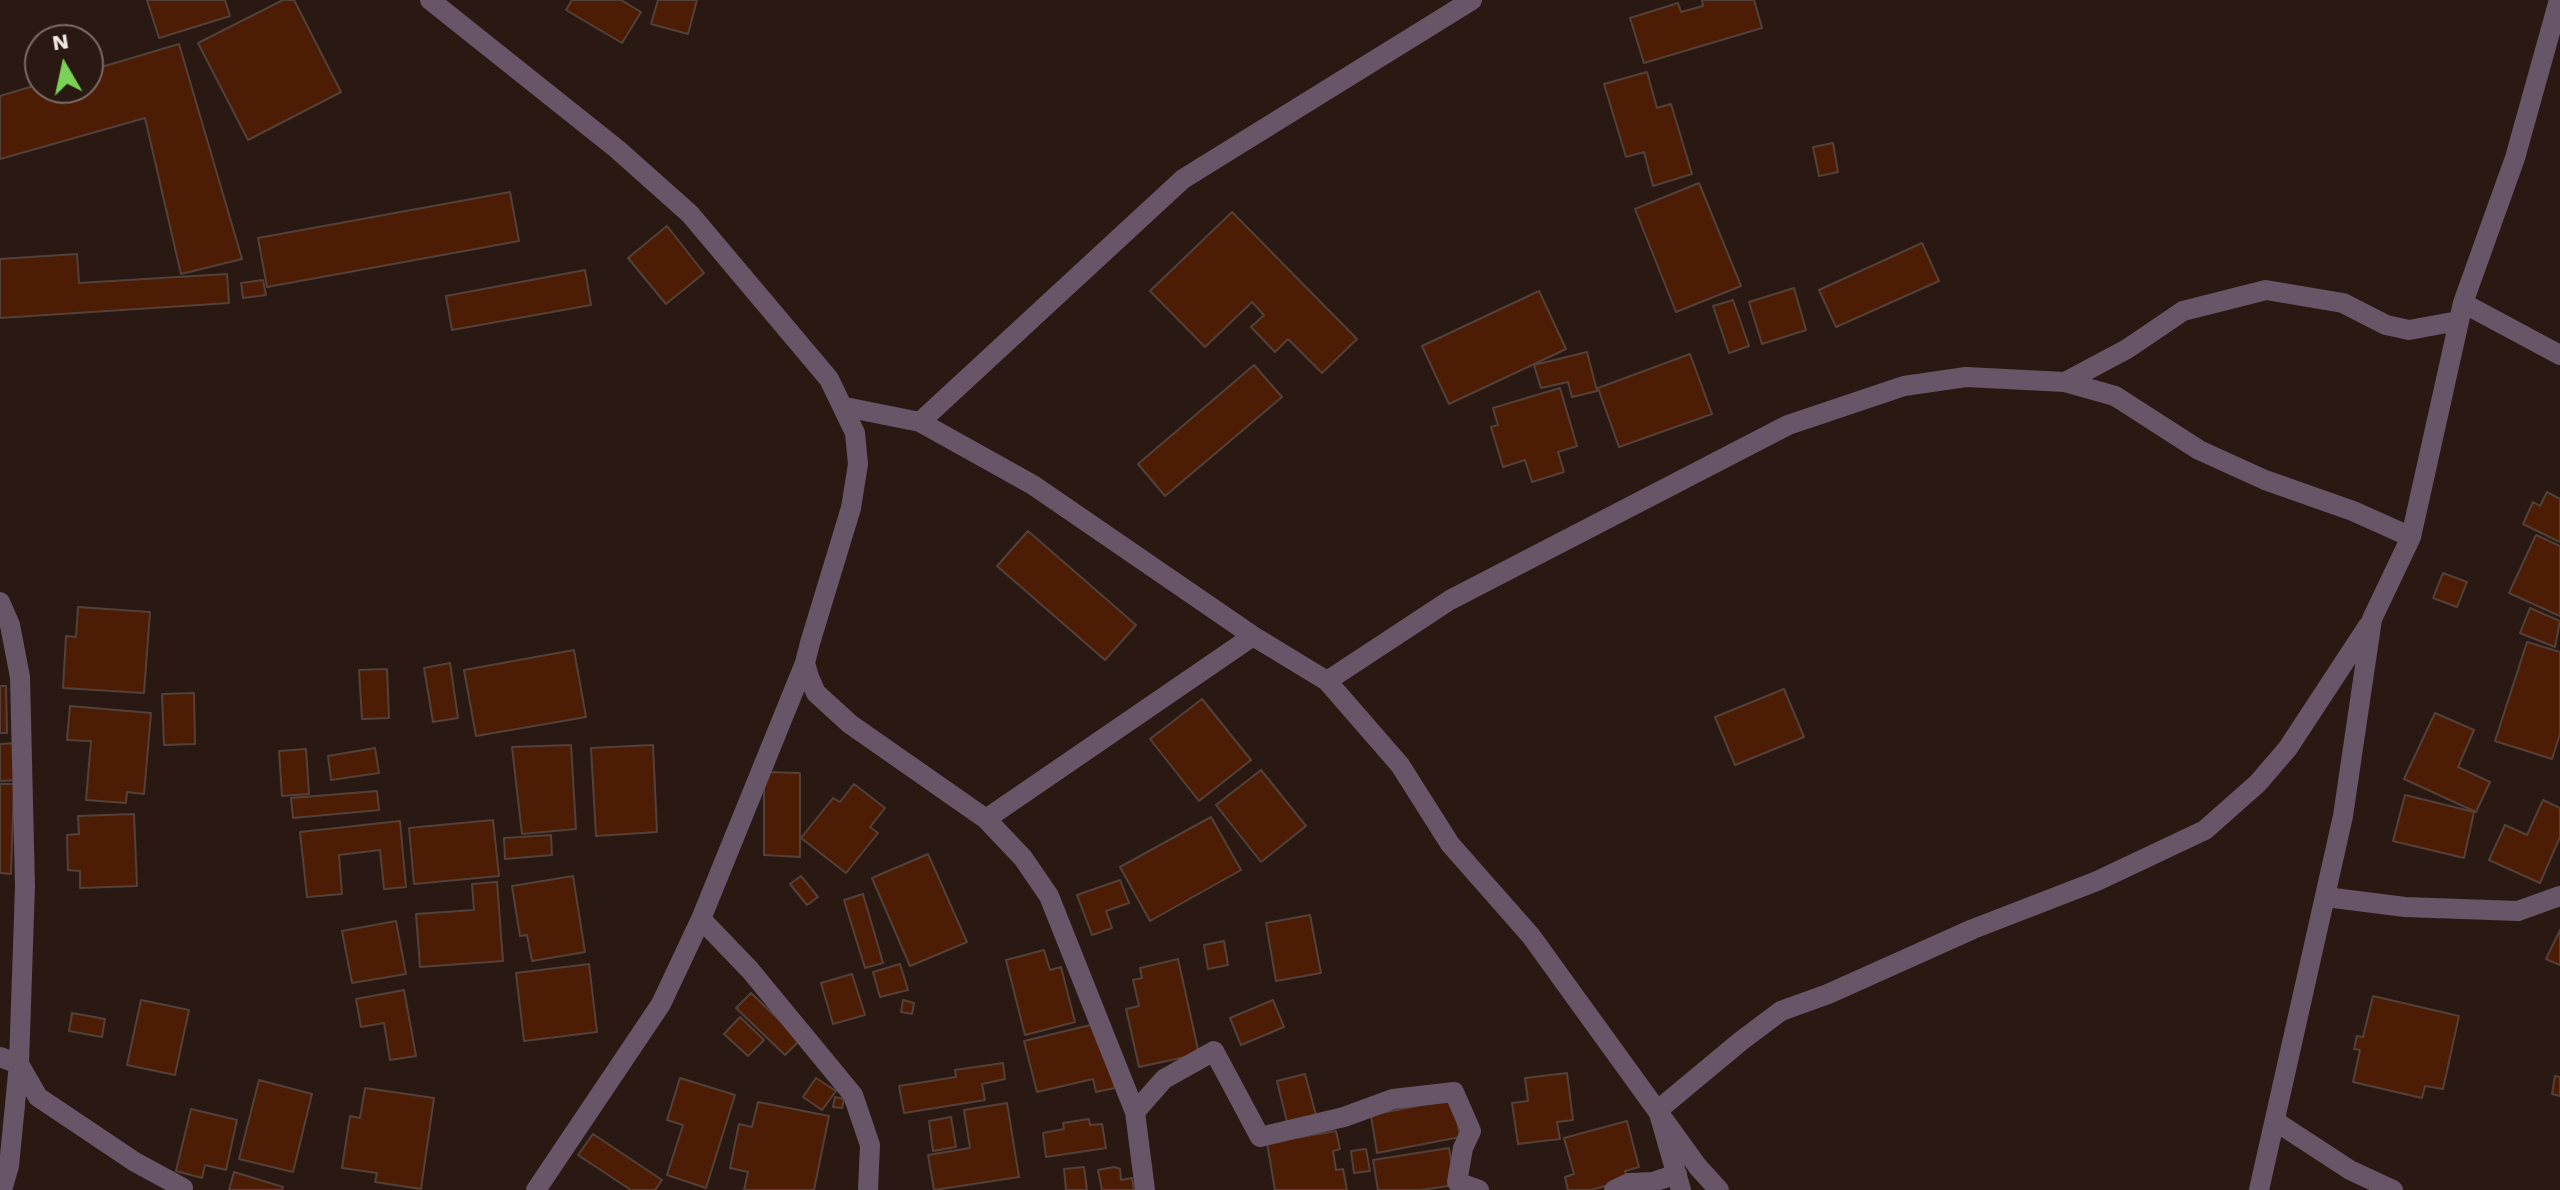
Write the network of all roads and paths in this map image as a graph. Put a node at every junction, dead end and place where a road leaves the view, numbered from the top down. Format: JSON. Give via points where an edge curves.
{"nodes":[{"id":1,"x":430,"y":0,"type":"edge"},
{"id":2,"x":1472,"y":0,"type":"edge"},
{"id":3,"x":2559,"y":0,"type":"edge"},
{"id":4,"x":2460,"y":312,"type":"junction"},
{"id":5,"x":2560,"y":355,"type":"edge"},
{"id":6,"x":2065,"y":382,"type":"junction"},
{"id":7,"x":845,"y":407,"type":"junction"},
{"id":8,"x":920,"y":422,"type":"junction"},
{"id":9,"x":2411,"y":537,"type":"junction"},
{"id":10,"x":0,"y":602,"type":"edge"},
{"id":11,"x":2372,"y":619,"type":"junction"},
{"id":12,"x":1253,"y":636,"type":"junction"},
{"id":13,"x":805,"y":663,"type":"junction"},
{"id":14,"x":1327,"y":681,"type":"junction"},
{"id":15,"x":986,"y":819,"type":"junction"},
{"id":16,"x":2560,"y":896,"type":"edge"},
{"id":17,"x":2326,"y":897,"type":"junction"},
{"id":18,"x":701,"y":919,"type":"junction"},
{"id":19,"x":9,"y":1061,"type":"edge"},
{"id":20,"x":1658,"y":1110,"type":"junction"},
{"id":21,"x":1135,"y":1112,"type":"junction"},
{"id":22,"x":2275,"y":1121,"type":"junction"},
{"id":23,"x":1679,"y":1182,"type":"edge"},
{"id":24,"x":183,"y":1188,"type":"edge"},
{"id":25,"x":2,"y":1190,"type":"edge"},
{"id":26,"x":536,"y":1190,"type":"edge"},
{"id":27,"x":868,"y":1190,"type":"edge"},
{"id":28,"x":1145,"y":1190,"type":"edge"},
{"id":29,"x":1479,"y":1190,"type":"edge"},
{"id":30,"x":1614,"y":1190,"type":"edge"},
{"id":31,"x":1719,"y":1190,"type":"edge"},
{"id":32,"x":2259,"y":1190,"type":"edge"},
{"id":33,"x":2393,"y":1190,"type":"edge"}],
"edges":[{"from":1,"to":7,"type":"street","via":[[690,214],[829,379]]},
{"from":2,"to":8,"type":"street","via":[[1183,179]]},
{"from":3,"to":4,"type":"street","via":[[2515,158]]},
{"from":4,"to":5,"type":"street"},
{"from":4,"to":6,"type":"street","via":[[2409,330],[2386,325],[2343,303],[2266,290],[2183,311]]},
{"from":4,"to":9,"type":"street"},
{"from":6,"to":9,"type":"street","via":[[2115,396],[2199,450],[2265,480]]},
{"from":6,"to":14,"type":"street","via":[[1966,377],[1904,386],[1788,425],[1450,600]]},
{"from":7,"to":8,"type":"street"},
{"from":7,"to":13,"type":"street","via":[[858,464],[851,508]]},
{"from":8,"to":12,"type":"street","via":[[1033,485]]},
{"from":9,"to":11,"type":"street"},
{"from":10,"to":19,"type":"street","via":[[20,677],[25,886]]},
{"from":11,"to":17,"type":"street"},
{"from":11,"to":20,"type":"street","via":[[2288,748],[2205,830],[2097,881],[1781,1011]]},
{"from":12,"to":14,"type":"street"},
{"from":12,"to":15,"type":"street"},
{"from":13,"to":15,"type":"street","via":[[816,693],[850,724]]},
{"from":13,"to":18,"type":"street"},
{"from":14,"to":20,"type":"street","via":[[1400,765],[1450,844],[1531,936]]},
{"from":15,"to":21,"type":"street","via":[[1049,896]]},
{"from":16,"to":17,"type":"street","via":[[2518,911],[2405,907]]},
{"from":17,"to":22,"type":"street"},
{"from":18,"to":26,"type":"street","via":[[661,1004]]},
{"from":18,"to":27,"type":"street","via":[[853,1095],[870,1145]]},
{"from":19,"to":24,"type":"street","via":[[38,1097]]},
{"from":19,"to":25,"type":"street","via":[[9,1166]]},
{"from":20,"to":23,"type":"street"},
{"from":20,"to":31,"type":"street"},
{"from":21,"to":28,"type":"street"},
{"from":21,"to":29,"type":"street","via":[[1164,1079],[1214,1051],[1260,1137],[1393,1099],[1454,1092],[1471,1131],[1457,1182]]},
{"from":22,"to":32,"type":"street"},
{"from":22,"to":33,"type":"street","via":[[2350,1170]]},
{"from":23,"to":30,"type":"street","via":[[1629,1183]]}]}
